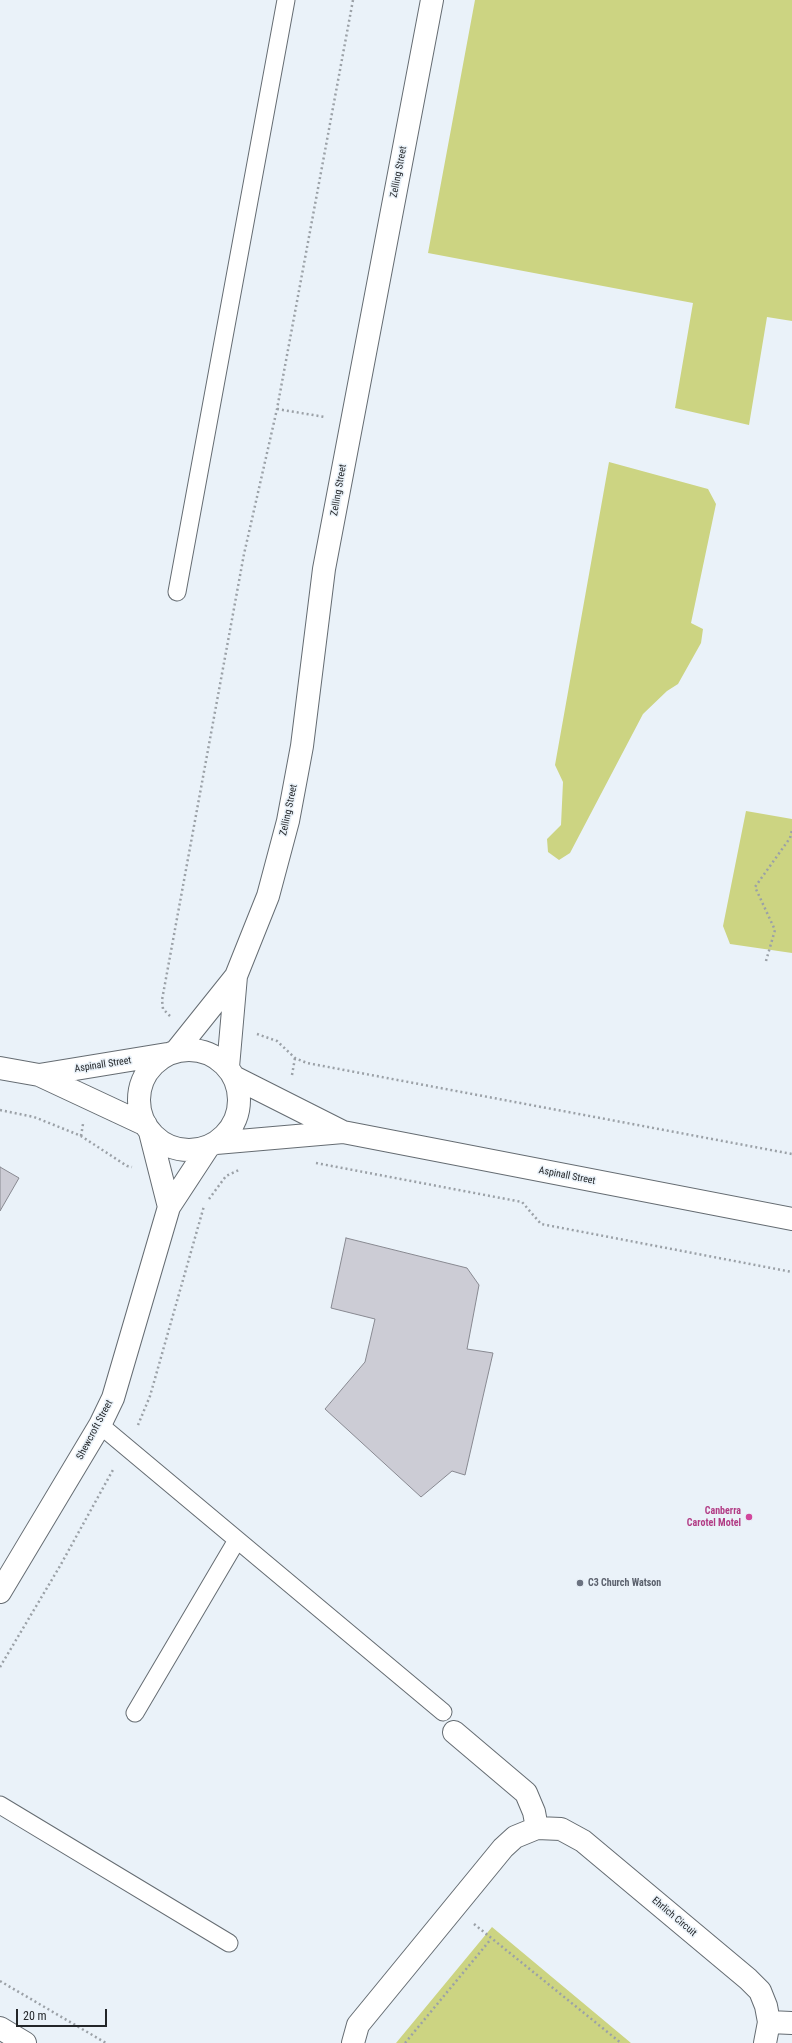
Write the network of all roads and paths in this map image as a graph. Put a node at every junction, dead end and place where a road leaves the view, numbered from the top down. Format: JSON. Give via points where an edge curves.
{"nodes":[{"id":1,"x":286,"y":0,"type":"edge"},
{"id":2,"x":353,"y":0,"type":"edge"},
{"id":3,"x":432,"y":0,"type":"edge"},
{"id":4,"x":277,"y":409,"type":"junction"},
{"id":5,"x":351,"y":423,"type":"junction"},
{"id":6,"x":177,"y":592,"type":"dead end"},
{"id":7,"x":792,"y":830,"type":"edge"},
{"id":8,"x":766,"y":961,"type":"dead end"},
{"id":9,"x":236,"y":976,"type":"junction"},
{"id":10,"x":171,"y":1017,"type":"dead end"},
{"id":11,"x":257,"y":1034,"type":"dead end"},
{"id":12,"x":172,"y":1053,"type":"junction"},
{"id":13,"x":0,"y":1068,"type":"edge"},
{"id":14,"x":231,"y":1072,"type":"junction"},
{"id":15,"x":39,"y":1075,"type":"junction"},
{"id":16,"x":0,"y":1110,"type":"edge"},
{"id":17,"x":148,"y":1128,"type":"junction"},
{"id":18,"x":343,"y":1132,"type":"junction"},
{"id":19,"x":212,"y":1144,"type":"junction"},
{"id":20,"x":792,"y":1154,"type":"edge"},
{"id":21,"x":313,"y":1162,"type":"dead end"},
{"id":22,"x":126,"y":1166,"type":"dead end"},
{"id":23,"x":245,"y":1167,"type":"dead end"},
{"id":24,"x":226,"y":1176,"type":"dead end"},
{"id":25,"x":169,"y":1207,"type":"junction"},
{"id":26,"x":792,"y":1219,"type":"edge"},
{"id":27,"x":792,"y":1272,"type":"edge"},
{"id":28,"x":100,"y":1425,"type":"junction"},
{"id":29,"x":237,"y":1540,"type":"junction"},
{"id":30,"x":0,"y":1592,"type":"edge"},
{"id":31,"x":443,"y":1712,"type":"dead end"},
{"id":32,"x":135,"y":1713,"type":"dead end"},
{"id":33,"x":454,"y":1732,"type":"dead end"},
{"id":34,"x":0,"y":1806,"type":"edge"},
{"id":35,"x":536,"y":1828,"type":"junction"},
{"id":36,"x":454,"y":1908,"type":"junction"},
{"id":37,"x":492,"y":1938,"type":"junction"},
{"id":38,"x":229,"y":1943,"type":"dead end"},
{"id":39,"x":0,"y":1981,"type":"edge"},
{"id":40,"x":792,"y":2022,"type":"edge"},
{"id":41,"x":0,"y":2028,"type":"edge"},
{"id":42,"x":767,"y":2033,"type":"edge"},
{"id":43,"x":25,"y":2043,"type":"edge"},
{"id":44,"x":106,"y":2043,"type":"edge"},
{"id":45,"x":352,"y":2043,"type":"edge"},
{"id":46,"x":405,"y":2043,"type":"edge"},
{"id":47,"x":620,"y":2043,"type":"edge"}],
"edges":[{"from":1,"to":6,"type":"lane"},
{"from":2,"to":4,"type":"path"},
{"from":3,"to":5,"type":"street","name":"Zelling Street"},
{"from":4,"to":5,"type":"path"},
{"from":4,"to":10,"type":"path","via":[[244,554],[162,1000],[163,1009]]},
{"from":5,"to":9,"type":"street","name":"Zelling Street","via":[[324,569],[304,730],[288,821],[268,896]]},
{"from":7,"to":8,"type":"path","via":[[790,838],[755,887],[775,930]]},
{"from":9,"to":12,"type":"street","name":"Zelling Street"},
{"from":9,"to":14,"type":"street","name":"Zelling Street"},
{"from":11,"to":20,"type":"path","via":[[277,1041],[295,1058],[307,1063]]},
{"from":12,"to":14,"type":"street","via":[[188,1049],[204,1052],[219,1059]]},
{"from":12,"to":15,"type":"street","name":"Aspinall Street"},
{"from":12,"to":17,"type":"street","via":[[155,1062],[144,1076],[139,1092],[139,1109]]},
{"from":13,"to":15,"type":"street","name":"Aspinall Street"},
{"from":14,"to":18,"type":"street","name":"Aspinall Street"},
{"from":14,"to":19,"type":"street","via":[[238,1088],[239,1105],[225,1135]]},
{"from":15,"to":17,"type":"street","name":"Aspinall Street"},
{"from":16,"to":22,"type":"path","via":[[34,1118],[76,1134]]},
{"from":17,"to":19,"type":"street","via":[[162,1142],[175,1148],[190,1150]]},
{"from":17,"to":25,"type":"street"},
{"from":18,"to":19,"type":"street","name":"Aspinall Street"},
{"from":18,"to":26,"type":"street","name":"Aspinall Street"},
{"from":19,"to":25,"type":"street","name":"Shewcroft Street"},
{"from":21,"to":27,"type":"path","via":[[522,1202],[541,1224]]},
{"from":23,"to":24,"type":"path"},
{"from":25,"to":28,"type":"street","name":"Shewcroft Street","via":[[112,1398]]},
{"from":28,"to":29,"type":"lane"},
{"from":28,"to":30,"type":"street","name":"Shewcroft Street"},
{"from":29,"to":31,"type":"lane"},
{"from":29,"to":32,"type":"lane"},
{"from":33,"to":35,"type":"street","via":[[526,1793],[534,1812]]},
{"from":34,"to":38,"type":"lane"},
{"from":35,"to":36,"type":"street","name":"Ehrlich Circuit","via":[[515,1837],[503,1848]]},
{"from":35,"to":42,"type":"street","name":"Ehrlich Circuit","via":[[561,1829],[583,1840],[748,1979],[760,1991],[766,2006]]},
{"from":36,"to":37,"type":"path"},
{"from":36,"to":45,"type":"street","name":"Ehrlich Circuit","via":[[358,2024]]},
{"from":37,"to":46,"type":"path"},
{"from":37,"to":47,"type":"path"},
{"from":39,"to":44,"type":"path"},
{"from":40,"to":42,"type":"street"},
{"from":41,"to":43,"type":"street"}]}
